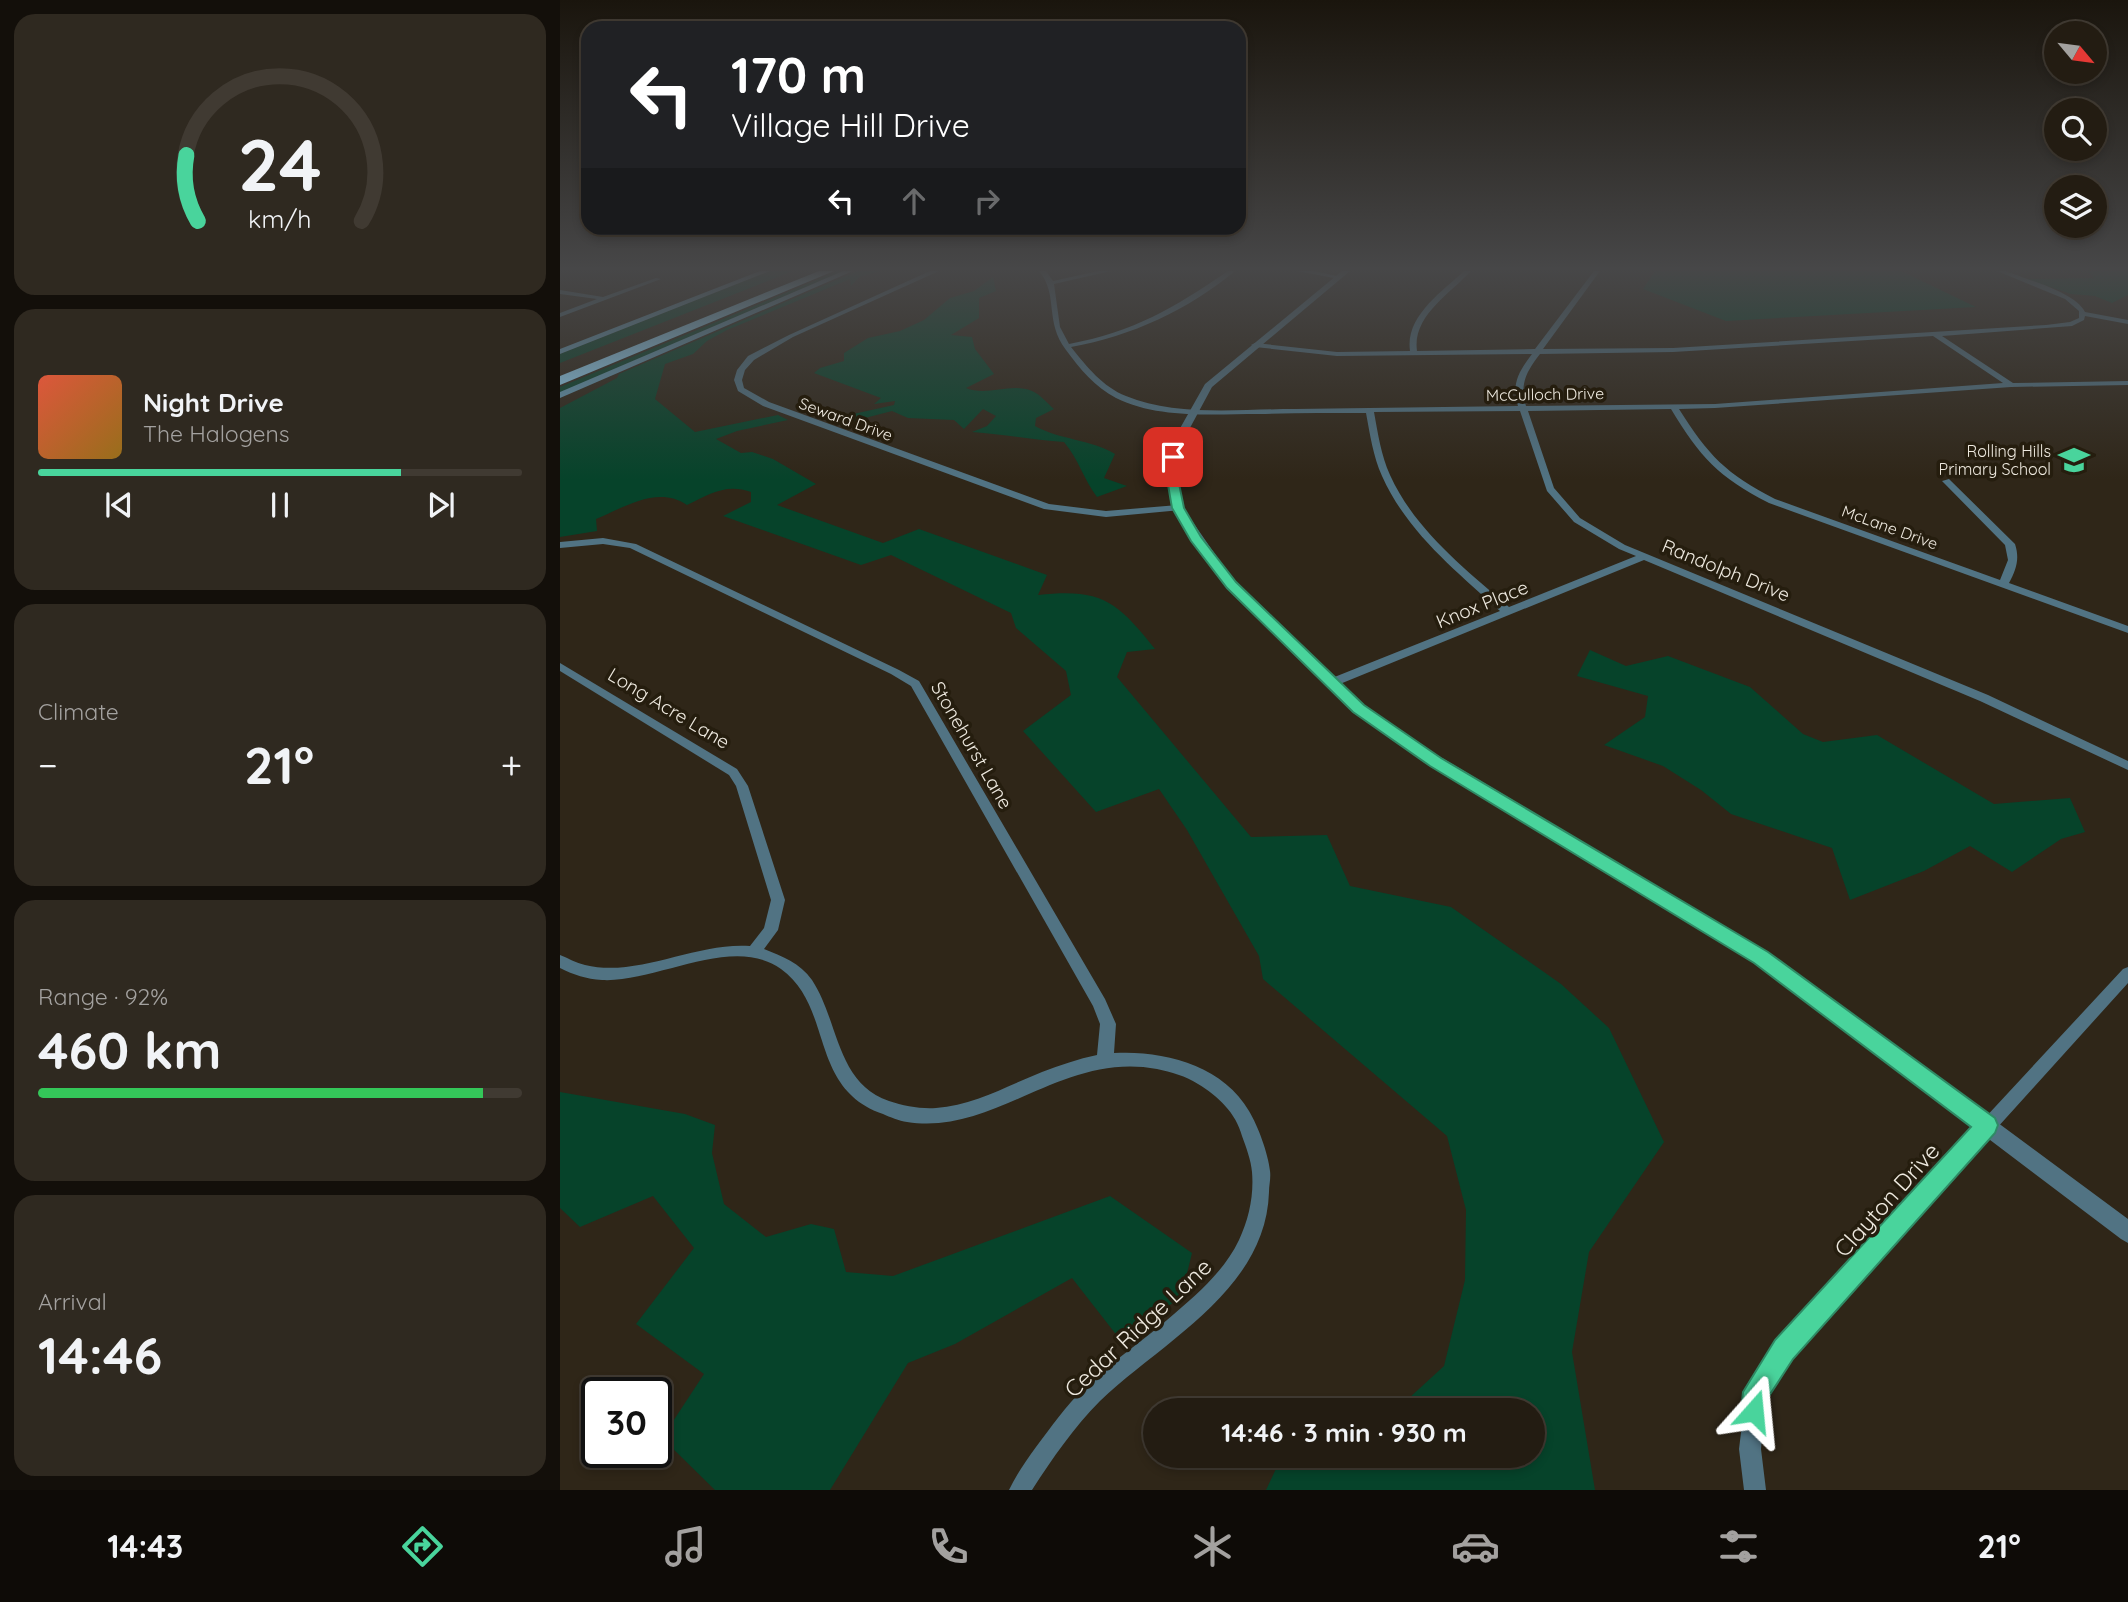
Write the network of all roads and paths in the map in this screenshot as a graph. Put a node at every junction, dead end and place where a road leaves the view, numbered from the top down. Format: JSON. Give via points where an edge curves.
{"nodes":[{"id":1,"x":589,"y":341,"type":"edge"},
{"id":2,"x":630,"y":341,"type":"edge"},
{"id":3,"x":659,"y":341,"type":"edge"},
{"id":4,"x":687,"y":341,"type":"edge"},
{"id":5,"x":783,"y":341,"type":"edge"},
{"id":6,"x":1064,"y":341,"type":"edge"},
{"id":7,"x":1092,"y":341,"type":"edge"},
{"id":8,"x":1261,"y":341,"type":"edge"},
{"id":9,"x":1412,"y":341,"type":"edge"},
{"id":10,"x":1547,"y":341,"type":"edge"},
{"id":11,"x":1828,"y":341,"type":"edge"},
{"id":12,"x":1945,"y":341,"type":"edge"},
{"id":13,"x":1255,"y":345,"type":"junction"},
{"id":14,"x":1067,"y":346,"type":"junction"},
{"id":15,"x":1539,"y":351,"type":"junction"},
{"id":16,"x":560,"y":352,"type":"edge"},
{"id":17,"x":1414,"y":353,"type":"junction"},
{"id":18,"x":560,"y":369,"type":"edge"},
{"id":19,"x":560,"y":381,"type":"edge"},
{"id":20,"x":2128,"y":383,"type":"edge"},
{"id":21,"x":2011,"y":385,"type":"junction"},
{"id":22,"x":560,"y":395,"type":"edge"},
{"id":23,"x":1522,"y":407,"type":"junction"},
{"id":24,"x":1674,"y":407,"type":"junction"},
{"id":25,"x":1192,"y":411,"type":"junction"},
{"id":26,"x":1370,"y":411,"type":"junction"},
{"id":27,"x":1946,"y":481,"type":"dead end"},
{"id":28,"x":1178,"y":508,"type":"junction"},
{"id":29,"x":560,"y":545,"type":"edge"},
{"id":30,"x":1645,"y":556,"type":"junction"},
{"id":31,"x":2003,"y":584,"type":"junction"},
{"id":32,"x":1507,"y":611,"type":"junction"},
{"id":33,"x":2128,"y":630,"type":"edge"},
{"id":34,"x":560,"y":666,"type":"edge"},
{"id":35,"x":1331,"y":683,"type":"junction"},
{"id":36,"x":2128,"y":766,"type":"edge"},
{"id":37,"x":754,"y":951,"type":"junction"},
{"id":38,"x":560,"y":961,"type":"edge"},
{"id":39,"x":2128,"y":973,"type":"edge"},
{"id":40,"x":1105,"y":1058,"type":"junction"},
{"id":41,"x":1987,"y":1125,"type":"junction"},
{"id":42,"x":2128,"y":1232,"type":"edge"},
{"id":43,"x":1020,"y":1490,"type":"edge"},
{"id":44,"x":1755,"y":1490,"type":"edge"}],
"edges":[{"from":1,"to":16,"type":"main road"},
{"from":2,"to":18,"type":"highway"},
{"from":3,"to":19,"type":"highway"},
{"from":4,"to":22,"type":"main road"},
{"from":5,"to":28,"type":"street","name":"Seward Drive","via":[[741,370],[738,380],[741,389],[766,404],[1047,507],[1106,514]]},
{"from":6,"to":14,"type":"street","name":"McCulloch Drive"},
{"from":7,"to":14,"type":"street"},
{"from":8,"to":13,"type":"street"},
{"from":9,"to":17,"type":"street"},
{"from":10,"to":15,"type":"street","name":"Randolph Drive"},
{"from":11,"to":15,"type":"street","via":[[1674,350]]},
{"from":12,"to":21,"type":"street"},
{"from":13,"to":17,"type":"street","via":[[1327,354]]},
{"from":13,"to":25,"type":"street","via":[[1208,386]]},
{"from":14,"to":25,"type":"street","name":"McCulloch Drive","via":[[1091,379],[1113,395],[1154,407]]},
{"from":15,"to":17,"type":"street"},
{"from":15,"to":23,"type":"street","name":"Randolph Drive","via":[[1520,378]]},
{"from":20,"to":21,"type":"street","name":"McCulloch Drive"},
{"from":21,"to":24,"type":"street","name":"McCulloch Drive"},
{"from":23,"to":24,"type":"street","name":"McCulloch Drive"},
{"from":23,"to":26,"type":"street","name":"McCulloch Drive"},
{"from":23,"to":30,"type":"street","name":"Randolph Drive","via":[[1550,489],[1561,505],[1600,535]]},
{"from":24,"to":31,"type":"street","name":"McLane Drive","via":[[1709,461],[1743,487]]},
{"from":25,"to":26,"type":"street","name":"McCulloch Drive"},
{"from":25,"to":28,"type":"street","via":[[1173,457]]},
{"from":26,"to":32,"type":"street","via":[[1379,464],[1399,502],[1448,561]]},
{"from":27,"to":31,"type":"street","via":[[2010,544],[2015,556]]},
{"from":28,"to":35,"type":"street","via":[[1231,585]]},
{"from":29,"to":40,"type":"street","name":"Stonehurst Lane","via":[[603,541],[633,546],[915,684],[1100,1004],[1108,1024]]},
{"from":30,"to":32,"type":"street","name":"Knox Place"},
{"from":30,"to":36,"type":"street","name":"Randolph Drive","via":[[1984,698]]},
{"from":31,"to":33,"type":"street","name":"McLane Drive"},
{"from":32,"to":35,"type":"street","name":"Knox Place"},
{"from":34,"to":37,"type":"street","name":"Long Acre Lane","via":[[733,772],[742,786],[778,900],[771,930]]},
{"from":35,"to":41,"type":"street","via":[[1359,709],[1435,762],[1761,957]]},
{"from":37,"to":38,"type":"street","name":"Cedar Ridge Lane","via":[[706,954],[640,971],[600,973]]},
{"from":37,"to":40,"type":"street","name":"Cedar Ridge Lane","via":[[801,974],[815,994],[840,1074],[857,1092],[902,1114],[931,1117],[972,1110],[1009,1097],[1038,1079]]},
{"from":39,"to":41,"type":"street","name":"Clayton Drive"},
{"from":40,"to":43,"type":"street","name":"Cedar Ridge Lane","via":[[1167,1063],[1221,1088],[1242,1112],[1256,1143],[1264,1173],[1259,1219],[1240,1262],[1208,1300],[1091,1396]]},
{"from":41,"to":42,"type":"street"},
{"from":41,"to":44,"type":"street","name":"Clayton Drive","via":[[1784,1349],[1756,1392],[1750,1449]]}]}
